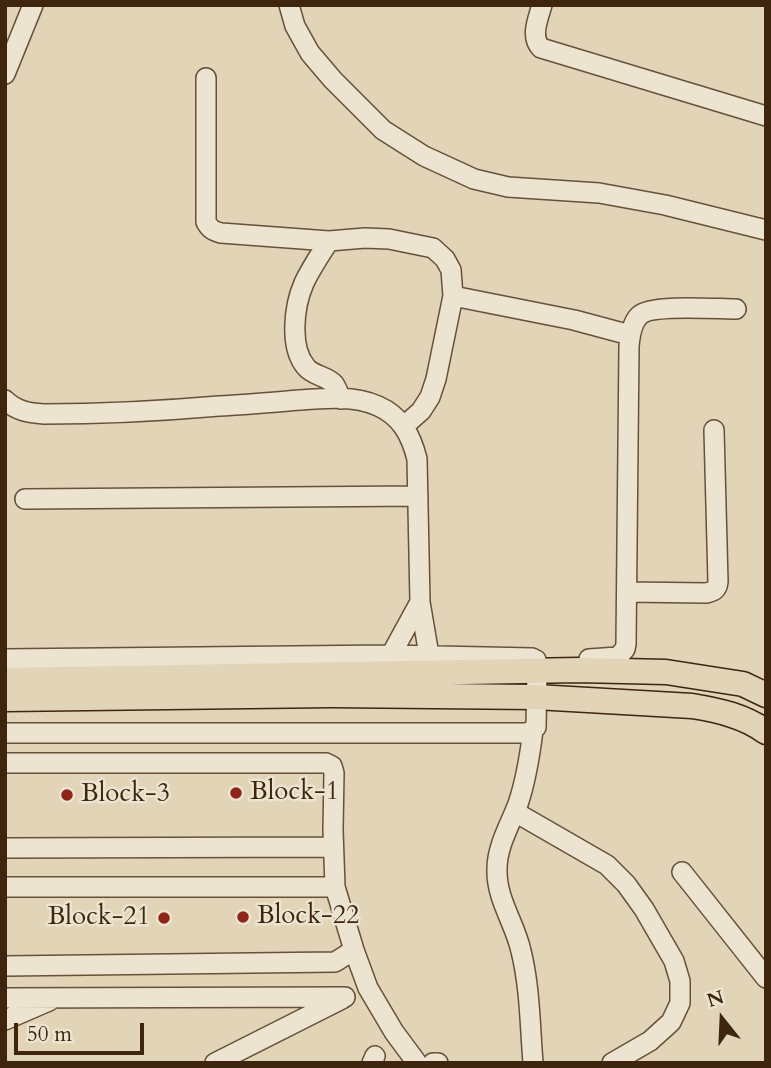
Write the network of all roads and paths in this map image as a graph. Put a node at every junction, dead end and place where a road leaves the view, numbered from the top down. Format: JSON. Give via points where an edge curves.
{"nodes":[{"id":1,"x":33,"y":5,"type":"edge"},
{"id":2,"x":289,"y":5,"type":"edge"},
{"id":3,"x":542,"y":5,"type":"edge"},
{"id":4,"x":5,"y":74,"type":"edge"},
{"id":5,"x":206,"y":78,"type":"dead end"},
{"id":6,"x":766,"y":116,"type":"edge"},
{"id":7,"x":766,"y":230,"type":"edge"},
{"id":8,"x":329,"y":241,"type":"junction"},
{"id":9,"x":453,"y":296,"type":"junction"},
{"id":10,"x":736,"y":309,"type":"dead end"},
{"id":11,"x":630,"y":335,"type":"junction"},
{"id":12,"x":341,"y":399,"type":"junction"},
{"id":13,"x":5,"y":400,"type":"edge"},
{"id":14,"x":404,"y":426,"type":"junction"},
{"id":15,"x":714,"y":430,"type":"dead end"},
{"id":16,"x":418,"y":496,"type":"junction"},
{"id":17,"x":25,"y":499,"type":"dead end"},
{"id":18,"x":626,"y":592,"type":"junction"},
{"id":19,"x":420,"y":602,"type":"junction"},
{"id":20,"x":391,"y":655,"type":"junction"},
{"id":21,"x":429,"y":655,"type":"junction"},
{"id":22,"x":5,"y":659,"type":"edge"},
{"id":23,"x":536,"y":665,"type":"junction"},
{"id":24,"x":5,"y":680,"type":"edge"},
{"id":25,"x":766,"y":695,"type":"edge"},
{"id":26,"x":536,"y":697,"type":"junction"},
{"id":27,"x":5,"y":699,"type":"edge"},
{"id":28,"x":533,"y":730,"type":"junction"},
{"id":29,"x":766,"y":732,"type":"edge"},
{"id":30,"x":5,"y":733,"type":"edge"},
{"id":31,"x":5,"y":763,"type":"edge"},
{"id":32,"x":514,"y":811,"type":"junction"},
{"id":33,"x":5,"y":848,"type":"edge"},
{"id":34,"x":333,"y":848,"type":"junction"},
{"id":35,"x":682,"y":872,"type":"dead end"},
{"id":36,"x":5,"y":887,"type":"edge"},
{"id":37,"x":335,"y":887,"type":"junction"},
{"id":38,"x":354,"y":950,"type":"junction"},
{"id":39,"x":5,"y":966,"type":"edge"},
{"id":40,"x":766,"y":978,"type":"edge"},
{"id":41,"x":368,"y":988,"type":"junction"},
{"id":42,"x":345,"y":997,"type":"junction"},
{"id":43,"x":5,"y":998,"type":"edge"},
{"id":44,"x":56,"y":998,"type":"junction"},
{"id":45,"x":5,"y":1020,"type":"edge"},
{"id":46,"x":215,"y":1063,"type":"edge"},
{"id":47,"x":417,"y":1063,"type":"edge"},
{"id":48,"x":533,"y":1063,"type":"edge"},
{"id":49,"x":612,"y":1063,"type":"edge"}],
"edges":[{"from":1,"to":4,"type":"street"},
{"from":2,"to":7,"type":"street","via":[[295,26],[332,80],[383,130],[424,156],[474,179],[508,187],[599,194]]},
{"from":3,"to":6,"type":"street","via":[[535,35],[541,48]]},
{"from":5,"to":8,"type":"street","via":[[209,228],[221,233]]},
{"from":8,"to":9,"type":"street","via":[[389,239],[433,248],[451,270]]},
{"from":8,"to":12,"type":"street","via":[[302,286],[294,332],[301,360],[309,370],[330,380]]},
{"from":9,"to":11,"type":"street"},
{"from":9,"to":14,"type":"street","via":[[430,397]]},
{"from":10,"to":11,"type":"street","via":[[644,312]]},
{"from":11,"to":18,"type":"street"},
{"from":12,"to":13,"type":"street","via":[[55,414],[27,413]]},
{"from":12,"to":14,"type":"street","via":[[376,405]]},
{"from":14,"to":16,"type":"street","via":[[417,459]]},
{"from":15,"to":18,"type":"street","via":[[717,588],[706,593]]},
{"from":16,"to":17,"type":"street"},
{"from":16,"to":19,"type":"street"},
{"from":18,"to":23,"type":"street","via":[[626,644],[618,657]]},
{"from":19,"to":20,"type":"street"},
{"from":19,"to":21,"type":"street"},
{"from":20,"to":21,"type":"street"},
{"from":20,"to":22,"type":"street"},
{"from":21,"to":23,"type":"street","via":[[532,658]]},
{"from":23,"to":24,"type":"main road"},
{"from":23,"to":25,"type":"main road","via":[[666,673],[743,684]]},
{"from":23,"to":26,"type":"street"},
{"from":26,"to":27,"type":"main road"},
{"from":26,"to":28,"type":"street"},
{"from":26,"to":29,"type":"main road","via":[[692,706],[740,718]]},
{"from":28,"to":30,"type":"street"},
{"from":28,"to":32,"type":"street","via":[[528,770]]},
{"from":31,"to":34,"type":"street","via":[[326,763],[334,773]]},
{"from":32,"to":48,"type":"street","via":[[498,853],[497,881],[521,948]]},
{"from":32,"to":49,"type":"street","via":[[607,865],[644,909],[674,961],[680,1003],[671,1022],[650,1041]]},
{"from":33,"to":34,"type":"street"},
{"from":34,"to":37,"type":"street"},
{"from":35,"to":40,"type":"street"},
{"from":36,"to":37,"type":"street"},
{"from":37,"to":38,"type":"street"},
{"from":38,"to":39,"type":"street","via":[[335,962]]},
{"from":38,"to":41,"type":"street"},
{"from":41,"to":42,"type":"street"},
{"from":41,"to":47,"type":"street"},
{"from":42,"to":44,"type":"street"},
{"from":42,"to":46,"type":"street"},
{"from":43,"to":44,"type":"street"},
{"from":44,"to":45,"type":"street"}]}
